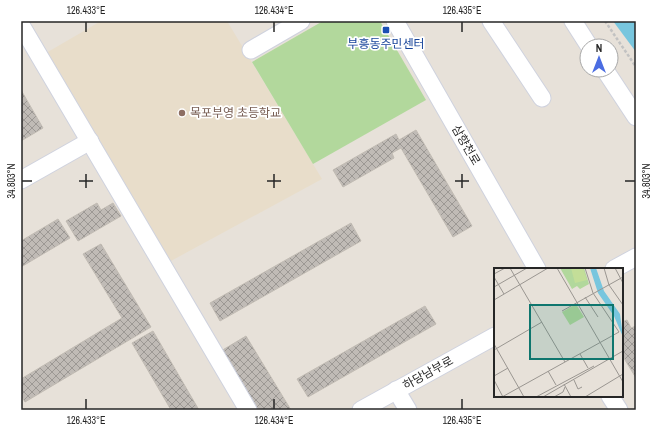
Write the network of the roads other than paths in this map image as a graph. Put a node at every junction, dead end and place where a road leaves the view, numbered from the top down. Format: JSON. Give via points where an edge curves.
{"nodes":[{"id":1,"x":301,"y":21,"type":"edge"},
{"id":2,"x":394,"y":21,"type":"edge"},
{"id":3,"x":491,"y":21,"type":"edge"},
{"id":4,"x":572,"y":21,"type":"edge"},
{"id":5,"x":21,"y":26,"type":"edge"},
{"id":6,"x":584,"y":38,"type":"edge"},
{"id":7,"x":251,"y":50,"type":"dead end"},
{"id":8,"x":610,"y":78,"type":"edge"},
{"id":9,"x":542,"y":98,"type":"dead end"},
{"id":10,"x":636,"y":117,"type":"edge"},
{"id":11,"x":90,"y":140,"type":"junction"},
{"id":12,"x":21,"y":180,"type":"edge"},
{"id":13,"x":636,"y":256,"type":"edge"},
{"id":14,"x":536,"y":268,"type":"edge"},
{"id":15,"x":616,"y":268,"type":"edge"},
{"id":16,"x":494,"y":337,"type":"edge"},
{"id":17,"x":396,"y":390,"type":"junction"},
{"id":18,"x":611,"y":397,"type":"edge"},
{"id":19,"x":248,"y":410,"type":"edge"},
{"id":20,"x":360,"y":410,"type":"edge"},
{"id":21,"x":408,"y":410,"type":"edge"},
{"id":22,"x":618,"y":410,"type":"edge"}],
"edges":[{"from":1,"to":7,"type":"street"},
{"from":2,"to":14,"type":"street","name":"삼향천로"},
{"from":3,"to":9,"type":"street"},
{"from":4,"to":6,"type":"street"},
{"from":5,"to":11,"type":"street"},
{"from":8,"to":10,"type":"street"},
{"from":11,"to":12,"type":"street"},
{"from":11,"to":19,"type":"street"},
{"from":13,"to":15,"type":"street"},
{"from":16,"to":17,"type":"street","name":"하당남부로"},
{"from":17,"to":20,"type":"street","name":"하당남부로"},
{"from":17,"to":21,"type":"street"},
{"from":18,"to":22,"type":"street"}]}
